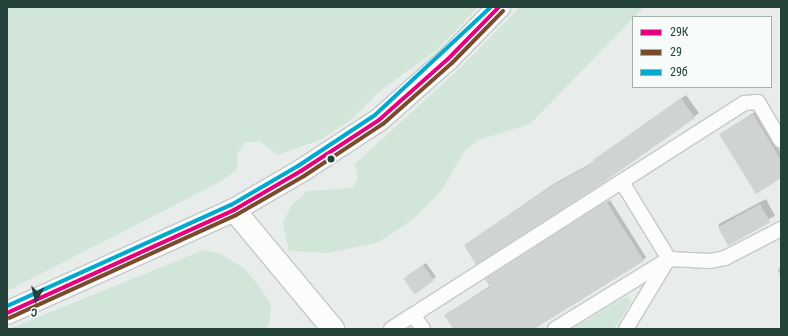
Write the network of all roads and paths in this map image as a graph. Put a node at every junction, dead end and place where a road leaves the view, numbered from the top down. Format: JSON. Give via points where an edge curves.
{"nodes":[{"id":1,"x":499,"y":7,"type":"edge"},
{"id":2,"x":781,"y":141,"type":"edge"},
{"id":3,"x":622,"y":182,"type":"junction"},
{"id":4,"x":234,"y":210,"type":"junction"},
{"id":5,"x":781,"y":229,"type":"edge"},
{"id":6,"x":669,"y":259,"type":"junction"},
{"id":7,"x":7,"y":313,"type":"edge"},
{"id":8,"x":413,"y":315,"type":"junction"},
{"id":9,"x":332,"y":329,"type":"edge"},
{"id":10,"x":391,"y":329,"type":"edge"},
{"id":11,"x":423,"y":329,"type":"edge"},
{"id":12,"x":555,"y":329,"type":"edge"},
{"id":13,"x":626,"y":329,"type":"edge"}],
"edges":[{"from":1,"to":4,"type":"main road","via":[[448,59],[379,120]]},
{"from":2,"to":3,"type":"lane","via":[[758,102],[751,100]]},
{"from":3,"to":6,"type":"lane"},
{"from":3,"to":8,"type":"lane"},
{"from":4,"to":7,"type":"main road"},
{"from":4,"to":9,"type":"main road"},
{"from":5,"to":6,"type":"lane","via":[[725,258],[710,261]]},
{"from":6,"to":12,"type":"lane"},
{"from":6,"to":13,"type":"lane"},
{"from":8,"to":10,"type":"lane"},
{"from":8,"to":11,"type":"lane"}]}
